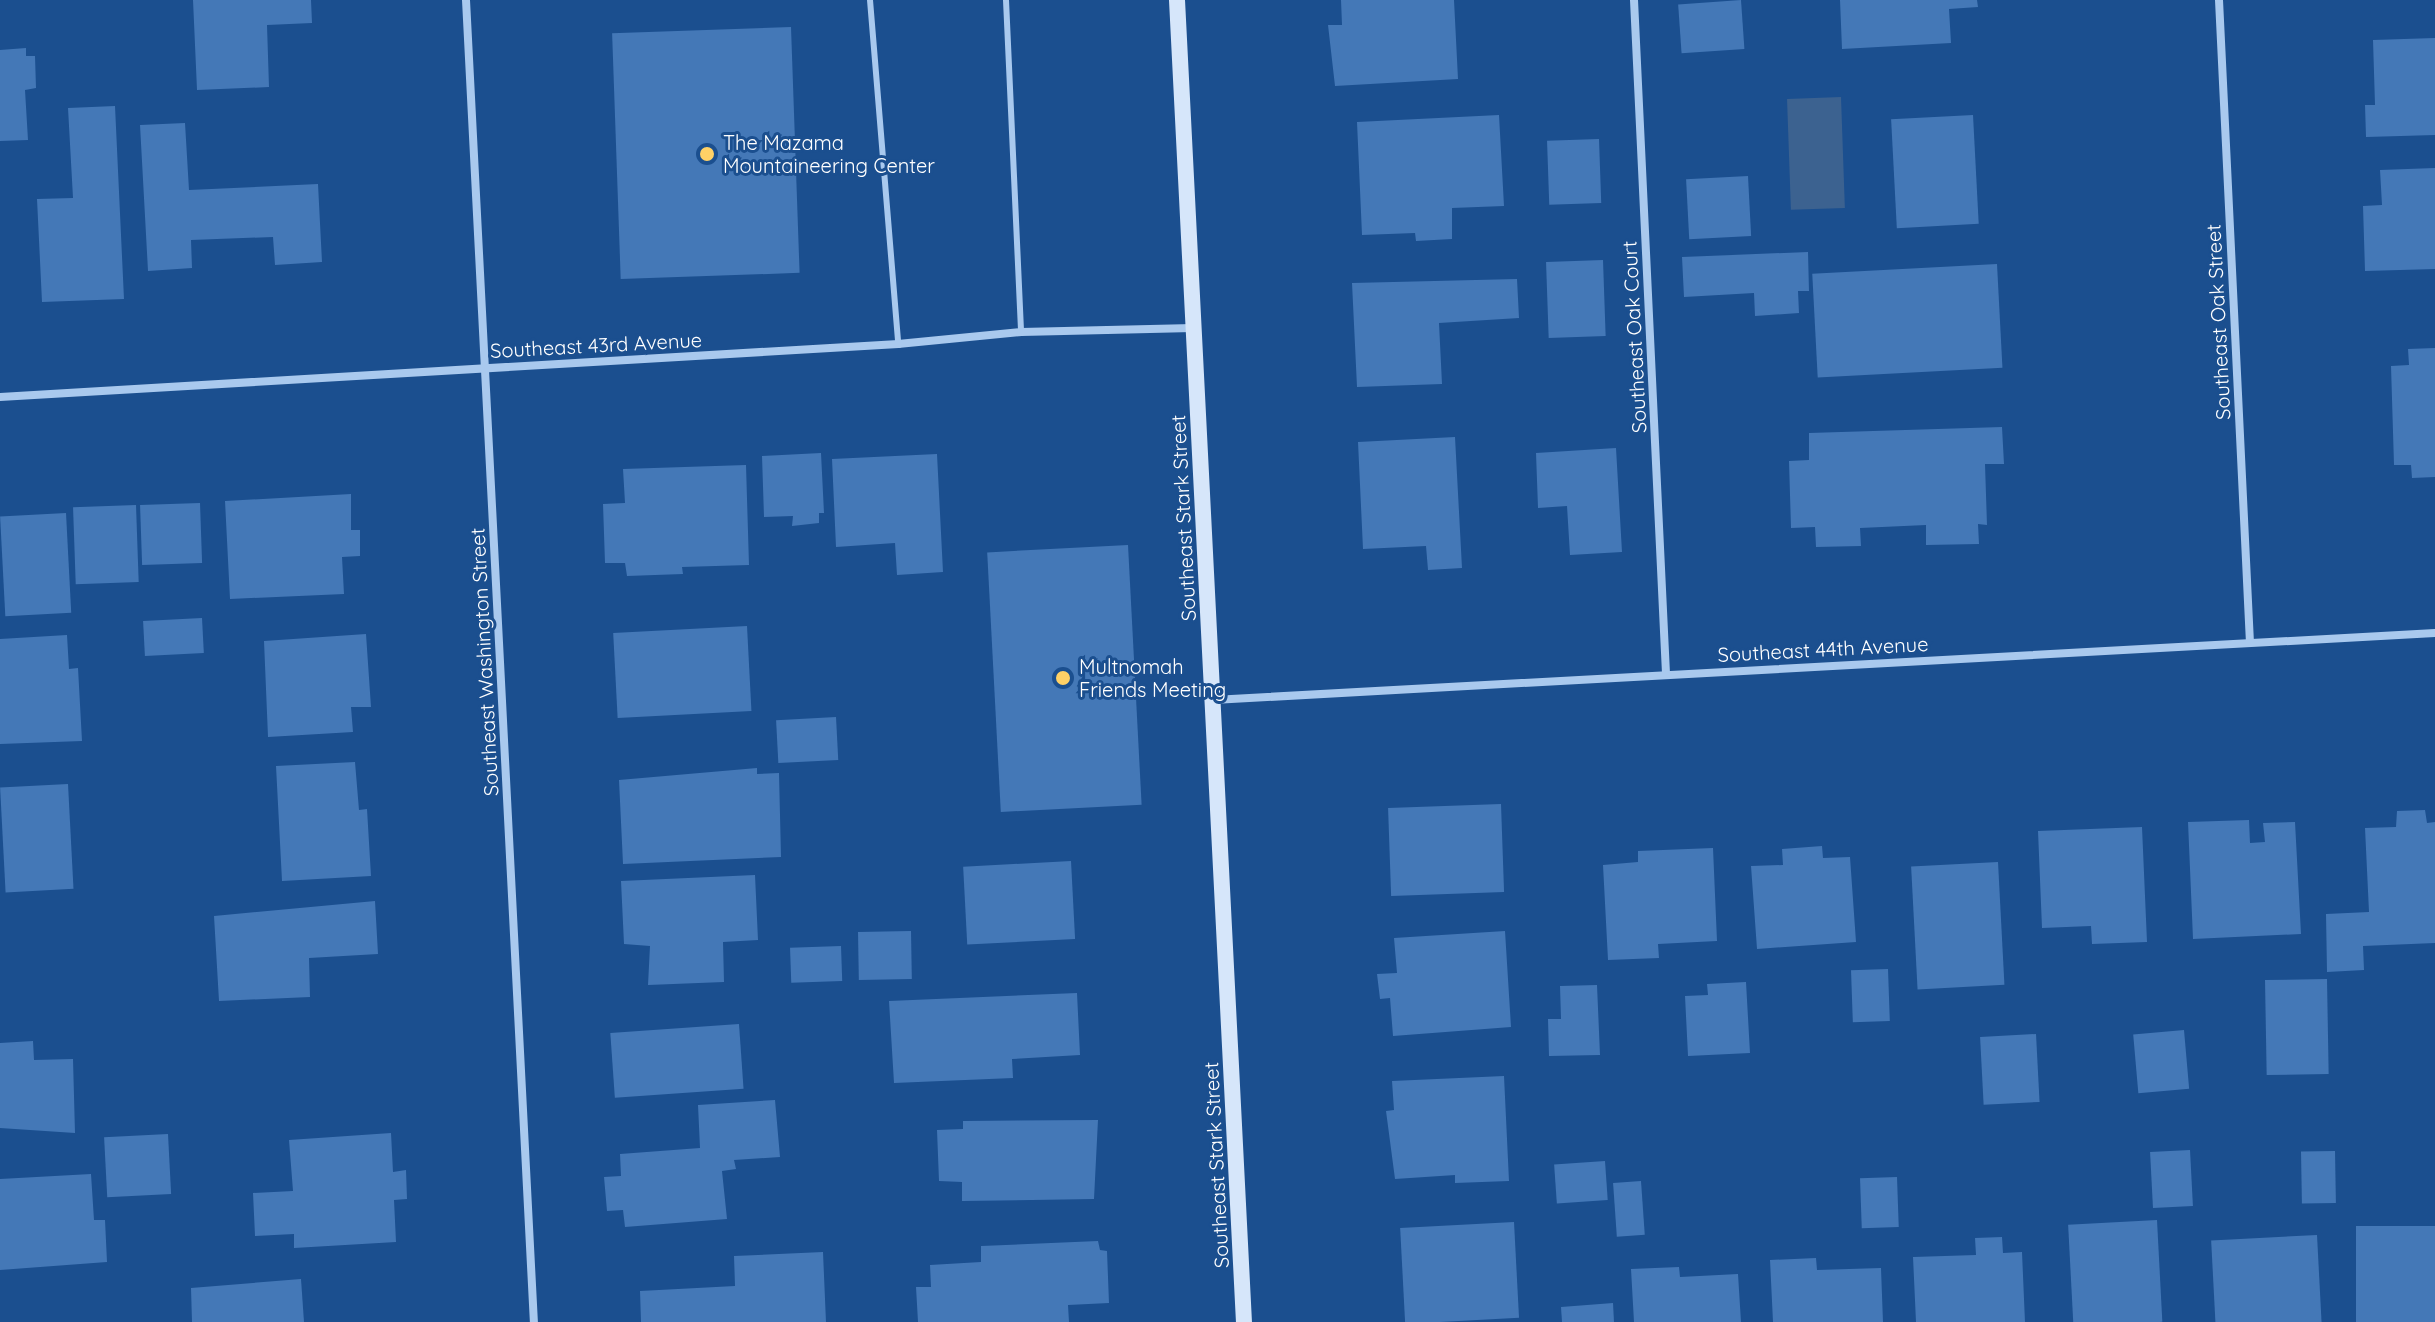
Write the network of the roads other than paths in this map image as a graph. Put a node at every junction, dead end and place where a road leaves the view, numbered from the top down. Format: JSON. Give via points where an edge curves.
{"nodes":[{"id":1,"x":466,"y":0,"type":"edge"},
{"id":2,"x":870,"y":0,"type":"edge"},
{"id":3,"x":1006,"y":0,"type":"edge"},
{"id":4,"x":1177,"y":0,"type":"edge"},
{"id":5,"x":1634,"y":0,"type":"edge"},
{"id":6,"x":2219,"y":0,"type":"edge"},
{"id":7,"x":1193,"y":328,"type":"junction"},
{"id":8,"x":1021,"y":332,"type":"junction"},
{"id":9,"x":898,"y":344,"type":"junction"},
{"id":10,"x":485,"y":367,"type":"junction"},
{"id":11,"x":0,"y":397,"type":"edge"},
{"id":12,"x":2435,"y":633,"type":"edge"},
{"id":13,"x":2250,"y":642,"type":"junction"},
{"id":14,"x":1666,"y":673,"type":"junction"},
{"id":15,"x":1213,"y":700,"type":"junction"},
{"id":16,"x":534,"y":1322,"type":"edge"},
{"id":17,"x":1244,"y":1322,"type":"edge"}],
"edges":[{"from":1,"to":10,"type":"street","name":"Southeast Washington Street"},
{"from":2,"to":9,"type":"lane"},
{"from":3,"to":8,"type":"lane"},
{"from":4,"to":7,"type":"street","name":"Southeast Stark Street"},
{"from":5,"to":14,"type":"street","name":"Southeast Oak Court"},
{"from":6,"to":13,"type":"street","name":"Southeast Oak Street"},
{"from":7,"to":8,"type":"street","name":"Southeast 43rd Avenue"},
{"from":7,"to":15,"type":"street","name":"Southeast Stark Street"},
{"from":8,"to":9,"type":"street","name":"Southeast 43rd Avenue"},
{"from":9,"to":10,"type":"street","name":"Southeast 43rd Avenue"},
{"from":10,"to":11,"type":"street","name":"Southeast 43rd Avenue"},
{"from":10,"to":16,"type":"street","name":"Southeast Washington Street"},
{"from":12,"to":13,"type":"street","name":"Southeast 44th Avenue"},
{"from":13,"to":14,"type":"street","name":"Southeast 44th Avenue"},
{"from":14,"to":15,"type":"street","name":"Southeast 44th Avenue"},
{"from":15,"to":17,"type":"street","name":"Southeast Stark Street"}]}
